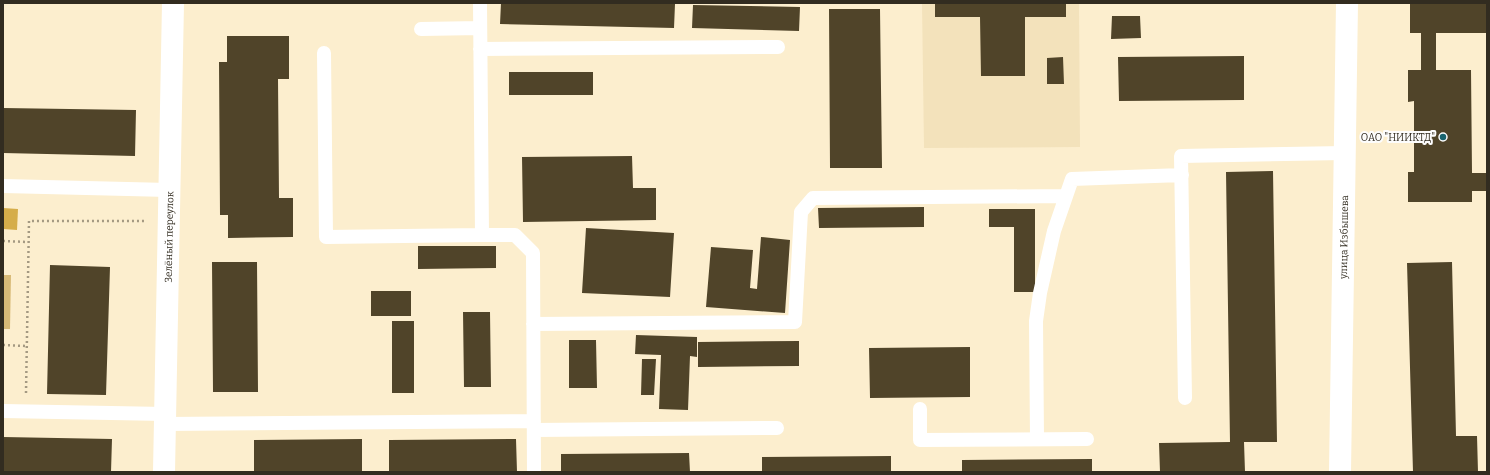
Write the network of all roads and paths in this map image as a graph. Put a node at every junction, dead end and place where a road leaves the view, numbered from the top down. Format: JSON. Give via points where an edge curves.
{"nodes":[{"id":1,"x":173,"y":3,"type":"edge"},
{"id":2,"x":480,"y":3,"type":"edge"},
{"id":3,"x":1347,"y":3,"type":"edge"},
{"id":4,"x":421,"y":28,"type":"dead end"},
{"id":5,"x":480,"y":28,"type":"junction"},
{"id":6,"x":778,"y":47,"type":"dead end"},
{"id":7,"x":480,"y":50,"type":"junction"},
{"id":8,"x":324,"y":53,"type":"dead end"},
{"id":9,"x":1345,"y":153,"type":"junction"},
{"id":10,"x":1182,"y":175,"type":"junction"},
{"id":11,"x":3,"y":186,"type":"edge"},
{"id":12,"x":169,"y":190,"type":"junction"},
{"id":13,"x":1065,"y":196,"type":"junction"},
{"id":14,"x":169,"y":221,"type":"junction"},
{"id":15,"x":482,"y":235,"type":"junction"},
{"id":16,"x":3,"y":241,"type":"edge"},
{"id":17,"x":29,"y":242,"type":"junction"},
{"id":18,"x":533,"y":324,"type":"junction"},
{"id":19,"x":3,"y":345,"type":"edge"},
{"id":20,"x":26,"y":346,"type":"junction"},
{"id":21,"x":1185,"y":398,"type":"dead end"},
{"id":22,"x":920,"y":409,"type":"dead end"},
{"id":23,"x":3,"y":411,"type":"edge"},
{"id":24,"x":26,"y":411,"type":"junction"},
{"id":25,"x":165,"y":419,"type":"junction"},
{"id":26,"x":534,"y":426,"type":"junction"},
{"id":27,"x":777,"y":428,"type":"dead end"},
{"id":28,"x":1037,"y":439,"type":"junction"},
{"id":29,"x":1087,"y":439,"type":"dead end"},
{"id":30,"x":164,"y":472,"type":"edge"},
{"id":31,"x":534,"y":472,"type":"edge"},
{"id":32,"x":1340,"y":472,"type":"edge"}],
"edges":[{"from":1,"to":12,"type":"street","name":"Зелёный переулок"},
{"from":2,"to":5,"type":"lane"},
{"from":3,"to":9,"type":"street","name":"улица Избышева"},
{"from":4,"to":5,"type":"lane"},
{"from":5,"to":7,"type":"lane"},
{"from":6,"to":7,"type":"lane"},
{"from":7,"to":15,"type":"lane"},
{"from":8,"to":15,"type":"lane","via":[[326,236]]},
{"from":9,"to":10,"type":"lane","via":[[1181,156]]},
{"from":9,"to":32,"type":"street","name":"улица Избышева"},
{"from":10,"to":13,"type":"lane","via":[[1072,179]]},
{"from":10,"to":21,"type":"lane"},
{"from":11,"to":12,"type":"lane"},
{"from":12,"to":14,"type":"street","name":"Зелёный переулок"},
{"from":13,"to":18,"type":"lane","via":[[813,198],[801,212],[795,322]]},
{"from":13,"to":28,"type":"lane","via":[[1051,246],[1036,321]]},
{"from":14,"to":17,"type":"path","via":[[29,221]]},
{"from":14,"to":25,"type":"street","name":"Зелёный переулок"},
{"from":15,"to":18,"type":"lane","via":[[515,235],[533,253]]},
{"from":16,"to":17,"type":"path"},
{"from":17,"to":20,"type":"path"},
{"from":18,"to":26,"type":"lane"},
{"from":19,"to":20,"type":"path"},
{"from":20,"to":24,"type":"path"},
{"from":22,"to":28,"type":"lane","via":[[920,440]]},
{"from":23,"to":24,"type":"lane"},
{"from":24,"to":25,"type":"lane"},
{"from":25,"to":26,"type":"lane"},
{"from":25,"to":30,"type":"street","name":"Зелёный переулок"},
{"from":26,"to":27,"type":"lane"},
{"from":26,"to":31,"type":"lane"},
{"from":28,"to":29,"type":"lane"}]}
